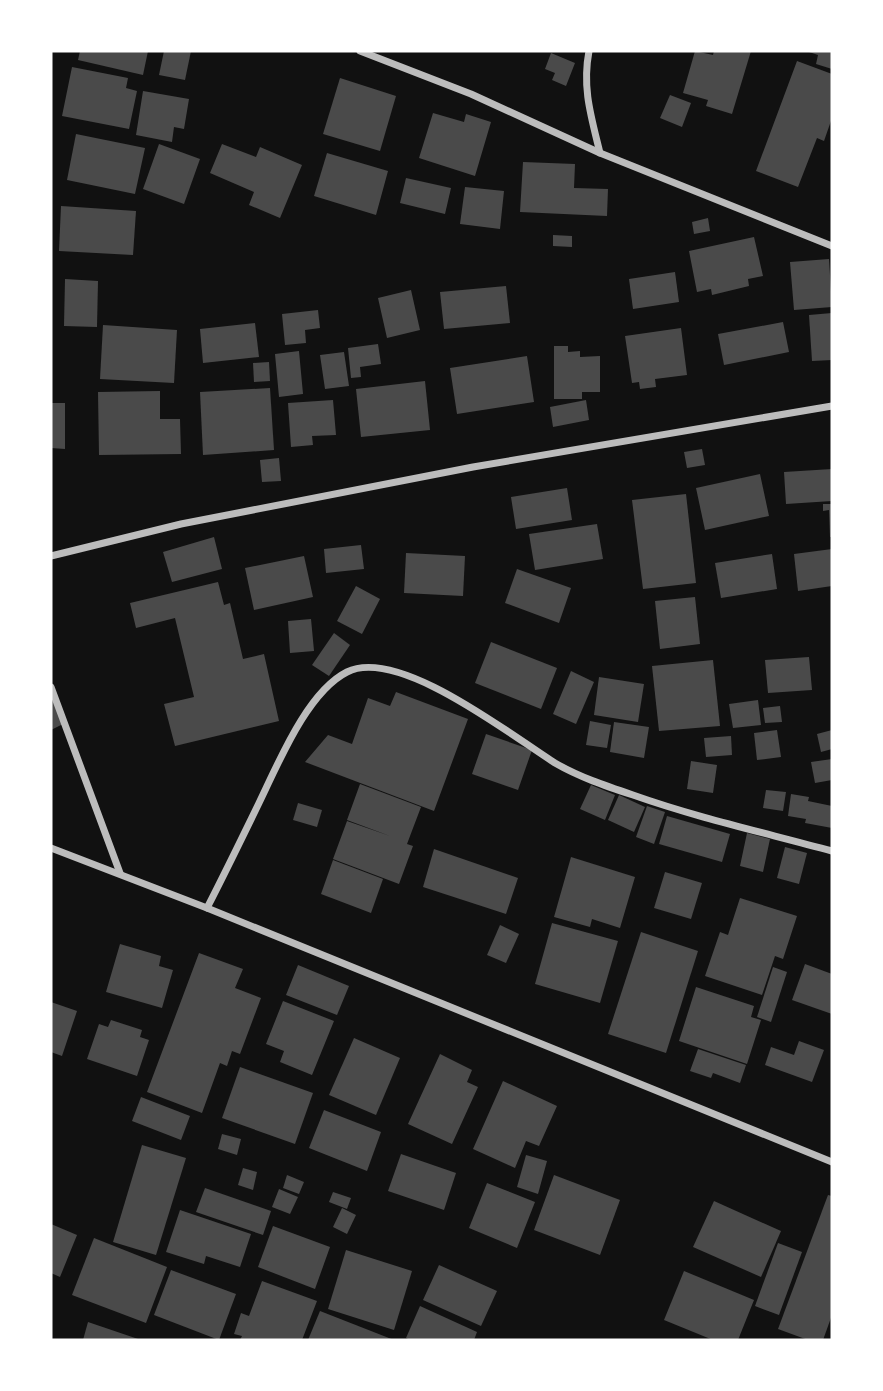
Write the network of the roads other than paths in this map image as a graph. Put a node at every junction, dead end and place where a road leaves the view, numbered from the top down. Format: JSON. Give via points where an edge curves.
{"nodes":[{"id":1,"x":360,"y":51,"type":"edge"},
{"id":2,"x":589,"y":51,"type":"edge"},
{"id":3,"x":600,"y":153,"type":"junction"},
{"id":4,"x":832,"y":246,"type":"edge"},
{"id":5,"x":832,"y":406,"type":"edge"},
{"id":6,"x":51,"y":556,"type":"edge"},
{"id":7,"x":51,"y":687,"type":"edge"},
{"id":8,"x":51,"y":848,"type":"edge"},
{"id":9,"x":832,"y":850,"type":"edge"},
{"id":10,"x":120,"y":873,"type":"junction"},
{"id":11,"x":207,"y":908,"type":"junction"},
{"id":12,"x":832,"y":1162,"type":"edge"}],
"edges":[{"from":1,"to":3,"type":"street","via":[[471,94]]},
{"from":2,"to":3,"type":"street","via":[[585,92]]},
{"from":3,"to":4,"type":"street"},
{"from":5,"to":6,"type":"street","via":[[473,467],[181,524]]},
{"from":7,"to":10,"type":"street"},
{"from":8,"to":10,"type":"street"},
{"from":9,"to":11,"type":"street","via":[[592,782],[460,699],[418,680],[368,668],[348,671],[328,686],[310,709]]},
{"from":10,"to":11,"type":"street"},
{"from":11,"to":12,"type":"street"}]}
